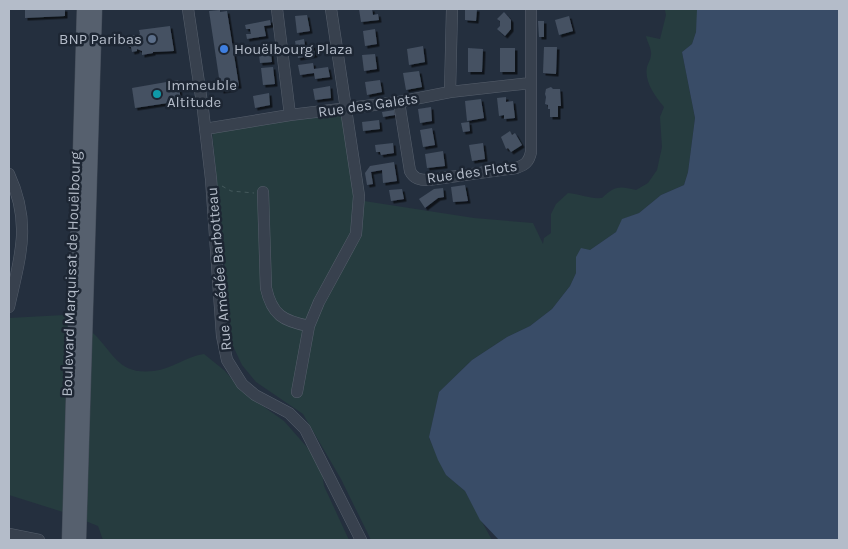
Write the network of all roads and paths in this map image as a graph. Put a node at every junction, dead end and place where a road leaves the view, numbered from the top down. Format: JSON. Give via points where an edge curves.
{"nodes":[{"id":1,"x":84,"y":9,"type":"edge"},
{"id":2,"x":95,"y":9,"type":"edge"},
{"id":3,"x":188,"y":9,"type":"edge"},
{"id":4,"x":277,"y":9,"type":"edge"},
{"id":5,"x":331,"y":9,"type":"edge"},
{"id":6,"x":452,"y":9,"type":"edge"},
{"id":7,"x":532,"y":9,"type":"edge"},
{"id":8,"x":531,"y":83,"type":"junction"},
{"id":9,"x":450,"y":92,"type":"junction"},
{"id":10,"x":399,"y":102,"type":"junction"},
{"id":11,"x":344,"y":109,"type":"junction"},
{"id":12,"x":290,"y":115,"type":"junction"},
{"id":13,"x":205,"y":129,"type":"junction"},
{"id":14,"x":9,"y":174,"type":"edge"},
{"id":15,"x":211,"y":179,"type":"junction"},
{"id":16,"x":263,"y":192,"type":"joint"},
{"id":17,"x":9,"y":307,"type":"edge"},
{"id":18,"x":309,"y":326,"type":"junction"},
{"id":19,"x":298,"y":392,"type":"dead end"},
{"id":20,"x":9,"y":534,"type":"edge"},
{"id":21,"x":38,"y":540,"type":"edge"},
{"id":22,"x":70,"y":540,"type":"edge"},
{"id":23,"x":79,"y":540,"type":"edge"},
{"id":24,"x":361,"y":540,"type":"edge"}],
"edges":[{"from":1,"to":22,"type":"main road","name":"Boulevard Marquisat de Houëlbourg"},
{"from":2,"to":23,"type":"main road","name":"Boulevard Marquisat de Houëlbourg"},
{"from":3,"to":13,"type":"street","name":"Rue Amédée Barbotteau"},
{"from":4,"to":12,"type":"street"},
{"from":5,"to":11,"type":"street"},
{"from":6,"to":9,"type":"street"},
{"from":7,"to":8,"type":"street"},
{"from":8,"to":9,"type":"street","name":"Rue des Galets"},
{"from":8,"to":10,"type":"street","name":"Rue des Flots","via":[[531,152],[526,163],[516,168],[428,180],[414,177],[409,166]]},
{"from":9,"to":10,"type":"street","name":"Rue des Galets"},
{"from":10,"to":11,"type":"street","name":"Rue des Galets"},
{"from":11,"to":12,"type":"street","name":"Rue des Galets"},
{"from":11,"to":18,"type":"street","via":[[359,196],[356,234]]},
{"from":12,"to":13,"type":"street","name":"Rue des Galets"},
{"from":13,"to":15,"type":"street","name":"Rue Amédée Barbotteau"},
{"from":14,"to":17,"type":"street","via":[[20,209],[23,239]]},
{"from":15,"to":16,"type":"path","via":[[231,190]]},
{"from":15,"to":24,"type":"street","name":"Rue Amédée Barbotteau","via":[[222,336],[227,360],[248,389],[289,413],[305,430]]},
{"from":16,"to":18,"type":"street","via":[[268,300],[282,318]]},
{"from":18,"to":19,"type":"street"},
{"from":20,"to":21,"type":"street"}]}
